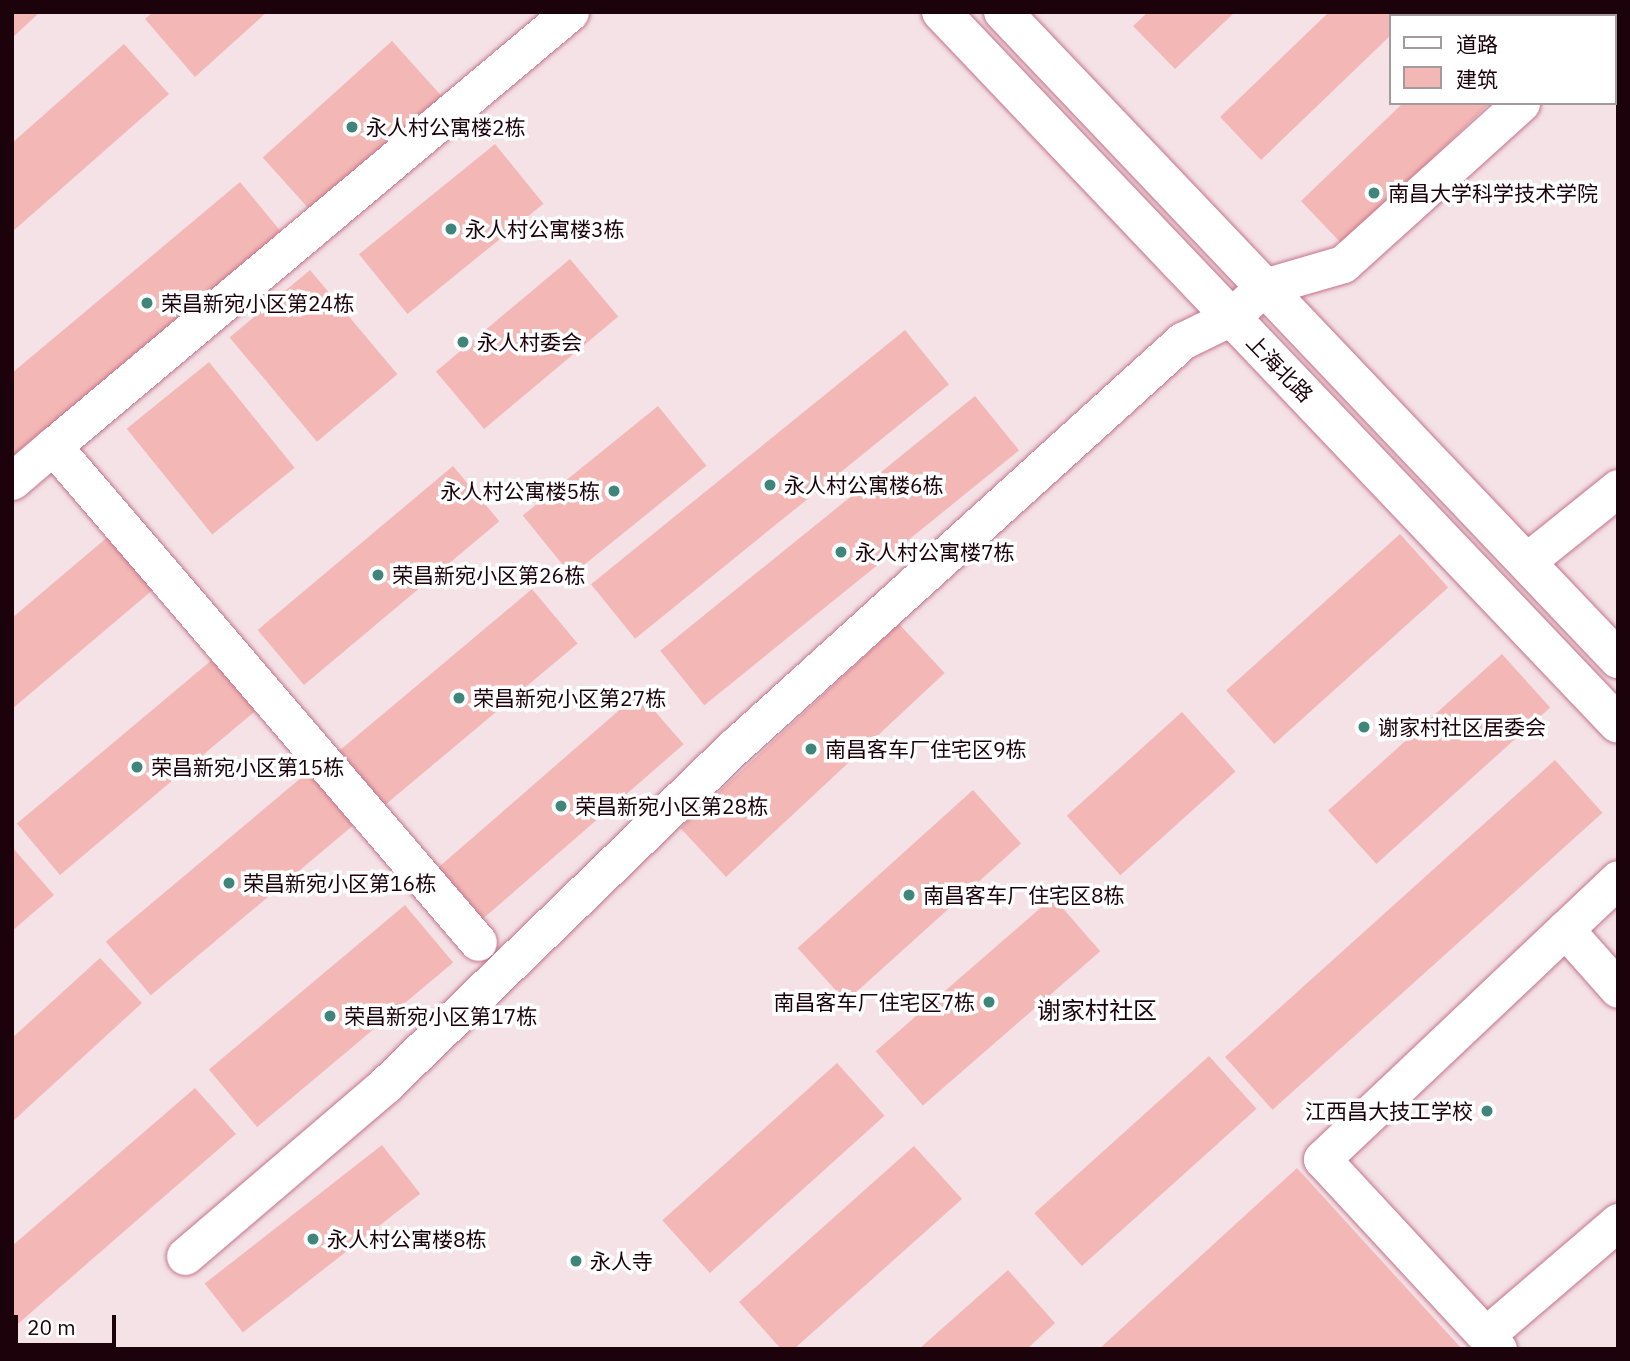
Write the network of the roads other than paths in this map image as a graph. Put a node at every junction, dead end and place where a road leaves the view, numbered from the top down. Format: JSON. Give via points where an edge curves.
{"nodes":[{"id":1,"x":570,"y":12,"type":"edge"},
{"id":2,"x":941,"y":12,"type":"edge"},
{"id":3,"x":1003,"y":12,"type":"edge"},
{"id":4,"x":1519,"y":105,"type":"edge"},
{"id":5,"x":1264,"y":287,"type":"junction"},
{"id":6,"x":1231,"y":317,"type":"junction"},
{"id":7,"x":53,"y":446,"type":"junction"},
{"id":8,"x":12,"y":481,"type":"edge"},
{"id":9,"x":1618,"y":488,"type":"edge"},
{"id":10,"x":1527,"y":561,"type":"junction"},
{"id":11,"x":1618,"y":659,"type":"edge"},
{"id":12,"x":1618,"y":724,"type":"edge"},
{"id":13,"x":1618,"y":879,"type":"edge"},
{"id":14,"x":1565,"y":929,"type":"junction"},
{"id":15,"x":478,"y":942,"type":"dead end"},
{"id":16,"x":1618,"y":989,"type":"edge"},
{"id":17,"x":1618,"y":1222,"type":"edge"},
{"id":18,"x":185,"y":1256,"type":"dead end"},
{"id":19,"x":1492,"y":1342,"type":"edge"}],
"edges":[{"from":1,"to":7,"type":"lane"},
{"from":2,"to":6,"type":"main road","name":"上海北路"},
{"from":3,"to":5,"type":"main road"},
{"from":4,"to":5,"type":"lane","via":[[1343,264]]},
{"from":5,"to":6,"type":"lane"},
{"from":5,"to":10,"type":"main road"},
{"from":6,"to":12,"type":"main road","name":"上海北路"},
{"from":6,"to":18,"type":"lane","via":[[1182,341],[734,747],[385,1085]]},
{"from":7,"to":8,"type":"lane"},
{"from":7,"to":15,"type":"lane"},
{"from":9,"to":10,"type":"lane"},
{"from":10,"to":11,"type":"main road"},
{"from":13,"to":14,"type":"lane"},
{"from":14,"to":16,"type":"lane"},
{"from":14,"to":19,"type":"lane","via":[[1322,1159]]},
{"from":17,"to":19,"type":"lane"}]}
